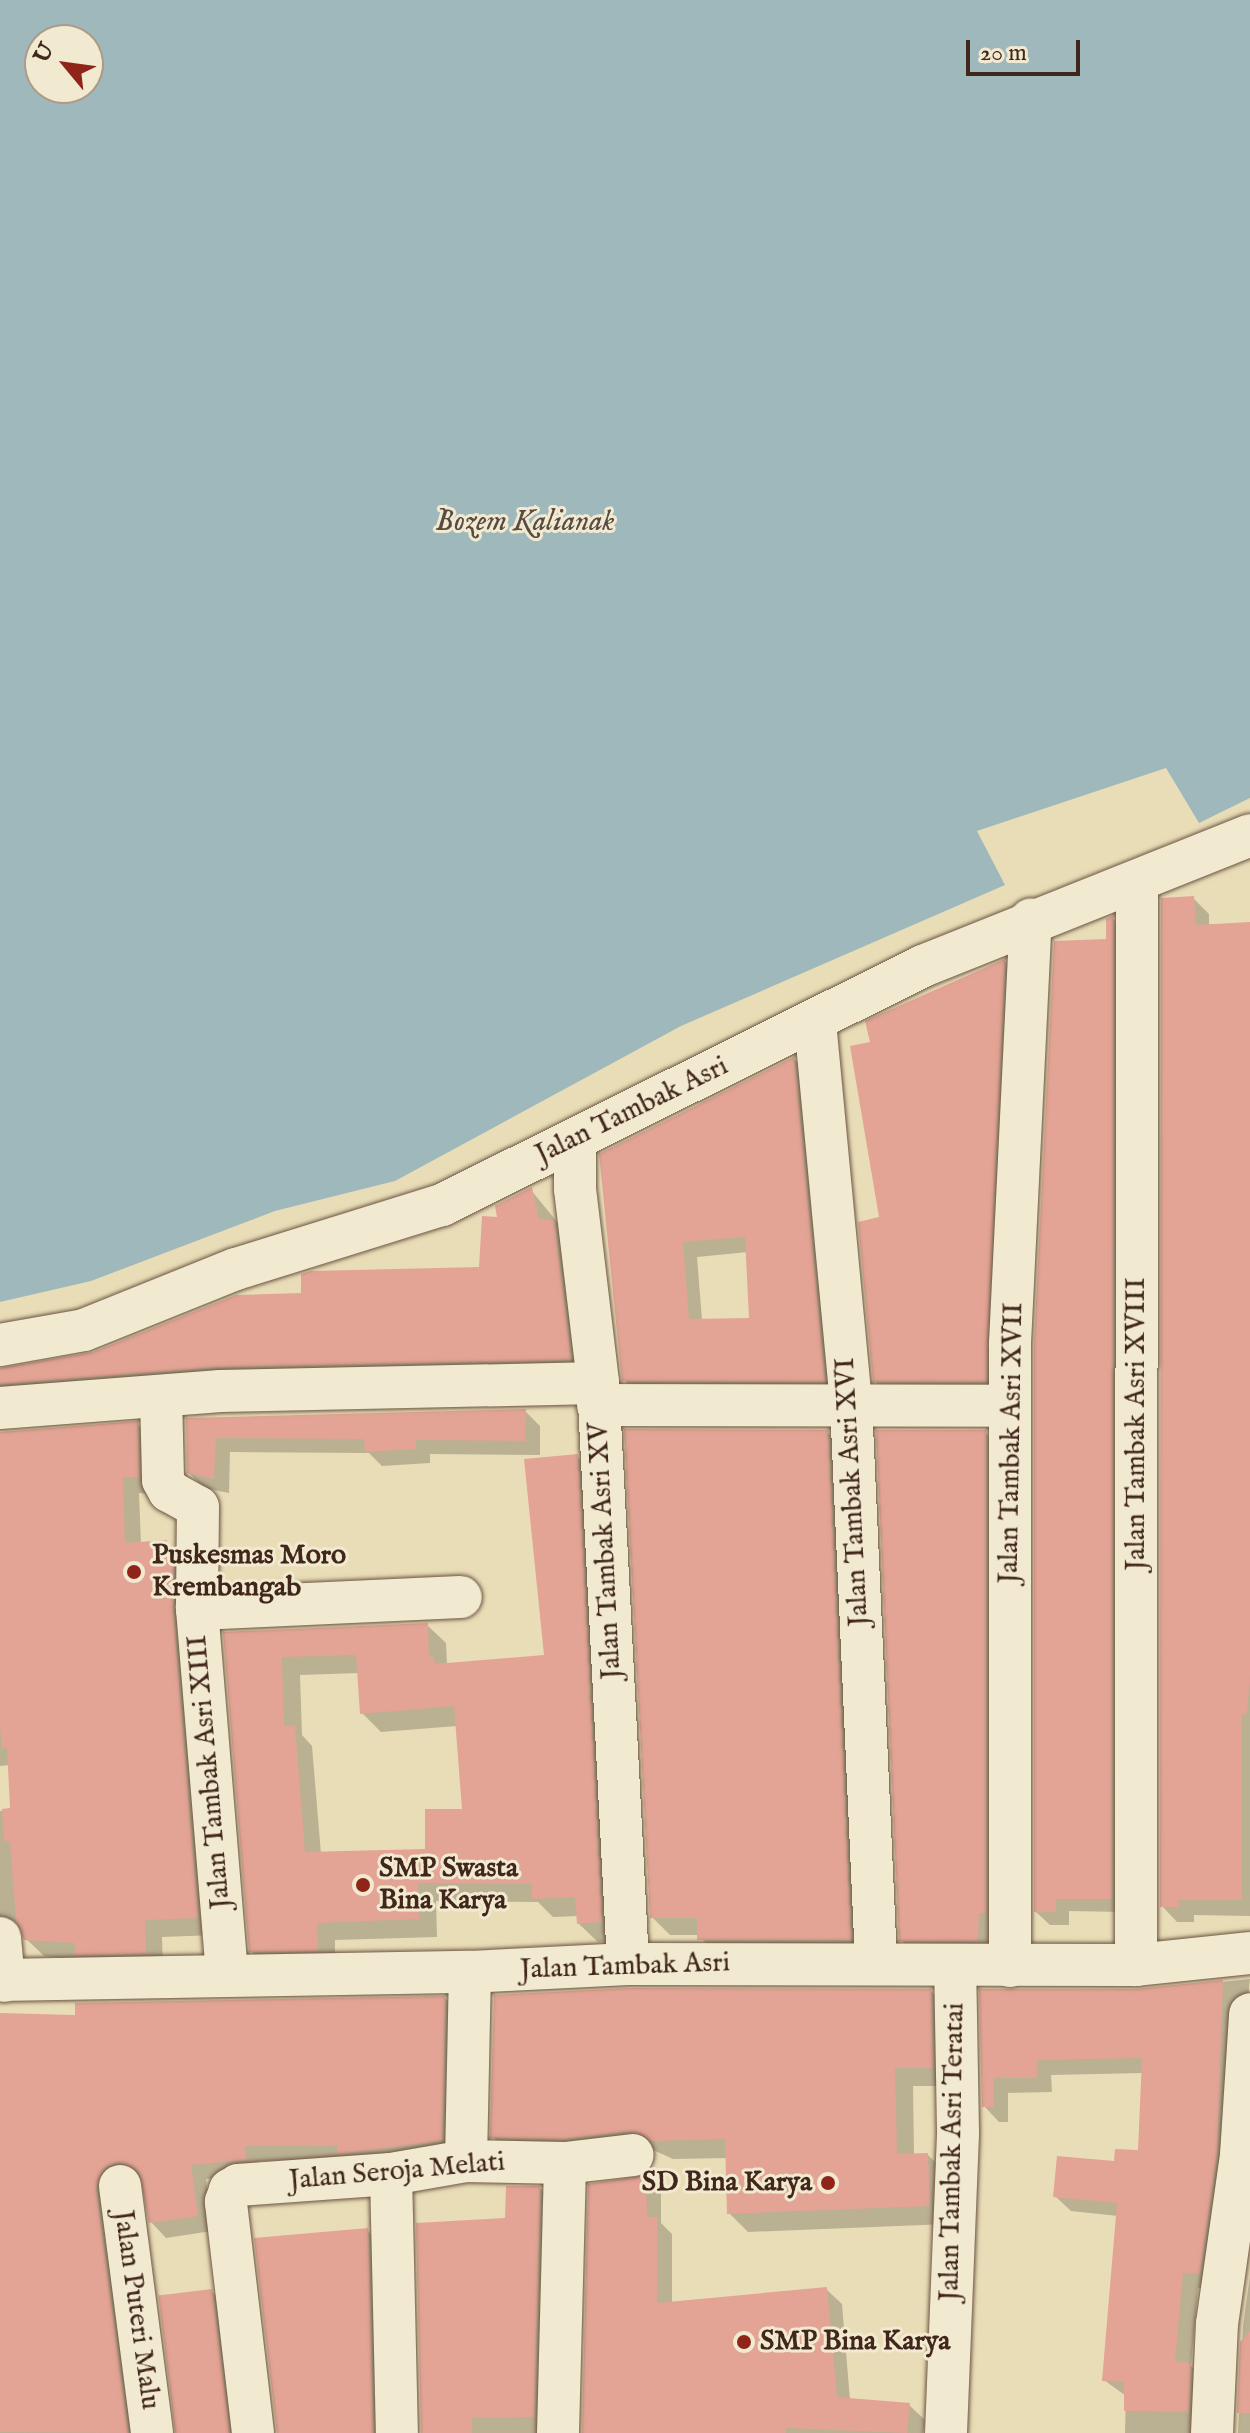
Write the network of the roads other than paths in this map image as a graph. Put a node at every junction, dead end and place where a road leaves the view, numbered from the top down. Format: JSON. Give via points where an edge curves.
{"nodes":[{"id":1,"x":1250,"y":835,"type":"edge"},
{"id":2,"x":1137,"y":883,"type":"junction"},
{"id":3,"x":1031,"y":920,"type":"junction"},
{"id":4,"x":815,"y":1022,"type":"junction"},
{"id":5,"x":575,"y":1140,"type":"junction"},
{"id":6,"x":0,"y":1345,"type":"edge"},
{"id":7,"x":598,"y":1394,"type":"junction"},
{"id":8,"x":161,"y":1396,"type":"junction"},
{"id":9,"x":851,"y":1404,"type":"junction"},
{"id":10,"x":1010,"y":1406,"type":"junction"},
{"id":11,"x":0,"y":1408,"type":"edge"},
{"id":12,"x":461,"y":1597,"type":"dead end"},
{"id":13,"x":197,"y":1609,"type":"junction"},
{"id":14,"x":0,"y":1938,"type":"edge"},
{"id":15,"x":1250,"y":1953,"type":"edge"},
{"id":16,"x":876,"y":1962,"type":"junction"},
{"id":17,"x":628,"y":1964,"type":"junction"},
{"id":18,"x":1136,"y":1965,"type":"junction"},
{"id":19,"x":1010,"y":1966,"type":"junction"},
{"id":20,"x":955,"y":1968,"type":"junction"},
{"id":21,"x":470,"y":1972,"type":"junction"},
{"id":22,"x":227,"y":1974,"type":"junction"},
{"id":23,"x":2,"y":1980,"type":"edge"},
{"id":24,"x":1250,"y":2014,"type":"edge"},
{"id":25,"x":633,"y":2155,"type":"dead end"},
{"id":26,"x":1245,"y":2156,"type":"edge"},
{"id":27,"x":466,"y":2161,"type":"junction"},
{"id":28,"x":565,"y":2163,"type":"junction"},
{"id":29,"x":391,"y":2174,"type":"junction"},
{"id":30,"x":120,"y":2186,"type":"dead end"},
{"id":31,"x":1233,"y":2325,"type":"edge"},
{"id":32,"x":152,"y":2433,"type":"edge"},
{"id":33,"x":253,"y":2433,"type":"edge"},
{"id":34,"x":397,"y":2433,"type":"edge"},
{"id":35,"x":558,"y":2433,"type":"edge"},
{"id":36,"x":946,"y":2433,"type":"edge"},
{"id":37,"x":1212,"y":2433,"type":"edge"}],
"edges":[{"from":1,"to":2,"type":"street","name":"Jalan Tambak Asri"},
{"from":2,"to":3,"type":"street","name":"Jalan Tambak Asri"},
{"from":2,"to":18,"type":"street","name":"Jalan Tambak Asri XVIII"},
{"from":3,"to":4,"type":"street","name":"Jalan Tambak Asri","via":[[923,966]]},
{"from":3,"to":10,"type":"street","name":"Jalan Tambak Asri XVII"},
{"from":4,"to":5,"type":"street","name":"Jalan Tambak Asri"},
{"from":4,"to":9,"type":"street","name":"Jalan Tambak Asri XVI"},
{"from":5,"to":6,"type":"street","name":"Jalan Tambak Asri","via":[[442,1205],[236,1269],[84,1330]]},
{"from":5,"to":7,"type":"street","name":"Jalan Tambak Asri XV","via":[[575,1189]]},
{"from":7,"to":8,"type":"street"},
{"from":7,"to":9,"type":"street"},
{"from":7,"to":17,"type":"street","name":"Jalan Tambak Asri XV"},
{"from":8,"to":11,"type":"street"},
{"from":8,"to":13,"type":"street","name":"Jalan Tambak Asri XIII","via":[[163,1480],[169,1491],[198,1507]]},
{"from":9,"to":10,"type":"street"},
{"from":9,"to":16,"type":"street","name":"Jalan Tambak Asri XVI"},
{"from":10,"to":19,"type":"street","name":"Jalan Tambak Asri XVII"},
{"from":12,"to":13,"type":"street"},
{"from":13,"to":22,"type":"street","name":"Jalan Tambak Asri XIII"},
{"from":14,"to":23,"type":"street"},
{"from":15,"to":18,"type":"street","name":"Jalan Tambak Asri"},
{"from":16,"to":17,"type":"street","name":"Jalan Tambak Asri"},
{"from":16,"to":20,"type":"street","name":"Jalan Tambak Asri"},
{"from":17,"to":21,"type":"street","name":"Jalan Tambak Asri"},
{"from":18,"to":19,"type":"street","name":"Jalan Tambak Asri"},
{"from":19,"to":20,"type":"street","name":"Jalan Tambak Asri"},
{"from":20,"to":36,"type":"street","name":"Jalan Tambak Asri Teratai","via":[[958,2132]]},
{"from":21,"to":22,"type":"street","name":"Jalan Tambak Asri"},
{"from":21,"to":27,"type":"street"},
{"from":22,"to":23,"type":"street","name":"Jalan Tambak Asri"},
{"from":24,"to":26,"type":"street"},
{"from":25,"to":28,"type":"street","name":"Jalan Seroja Melati"},
{"from":26,"to":31,"type":"street"},
{"from":27,"to":28,"type":"street","name":"Jalan Seroja Melati"},
{"from":27,"to":29,"type":"street","name":"Jalan Seroja Melati"},
{"from":28,"to":35,"type":"street"},
{"from":29,"to":33,"type":"street","name":"Jalan Seroja Melati","via":[[238,2185],[230,2190],[226,2202]]},
{"from":29,"to":34,"type":"street"},
{"from":30,"to":32,"type":"street","name":"Jalan Puteri Malu"},
{"from":31,"to":37,"type":"street"}]}
